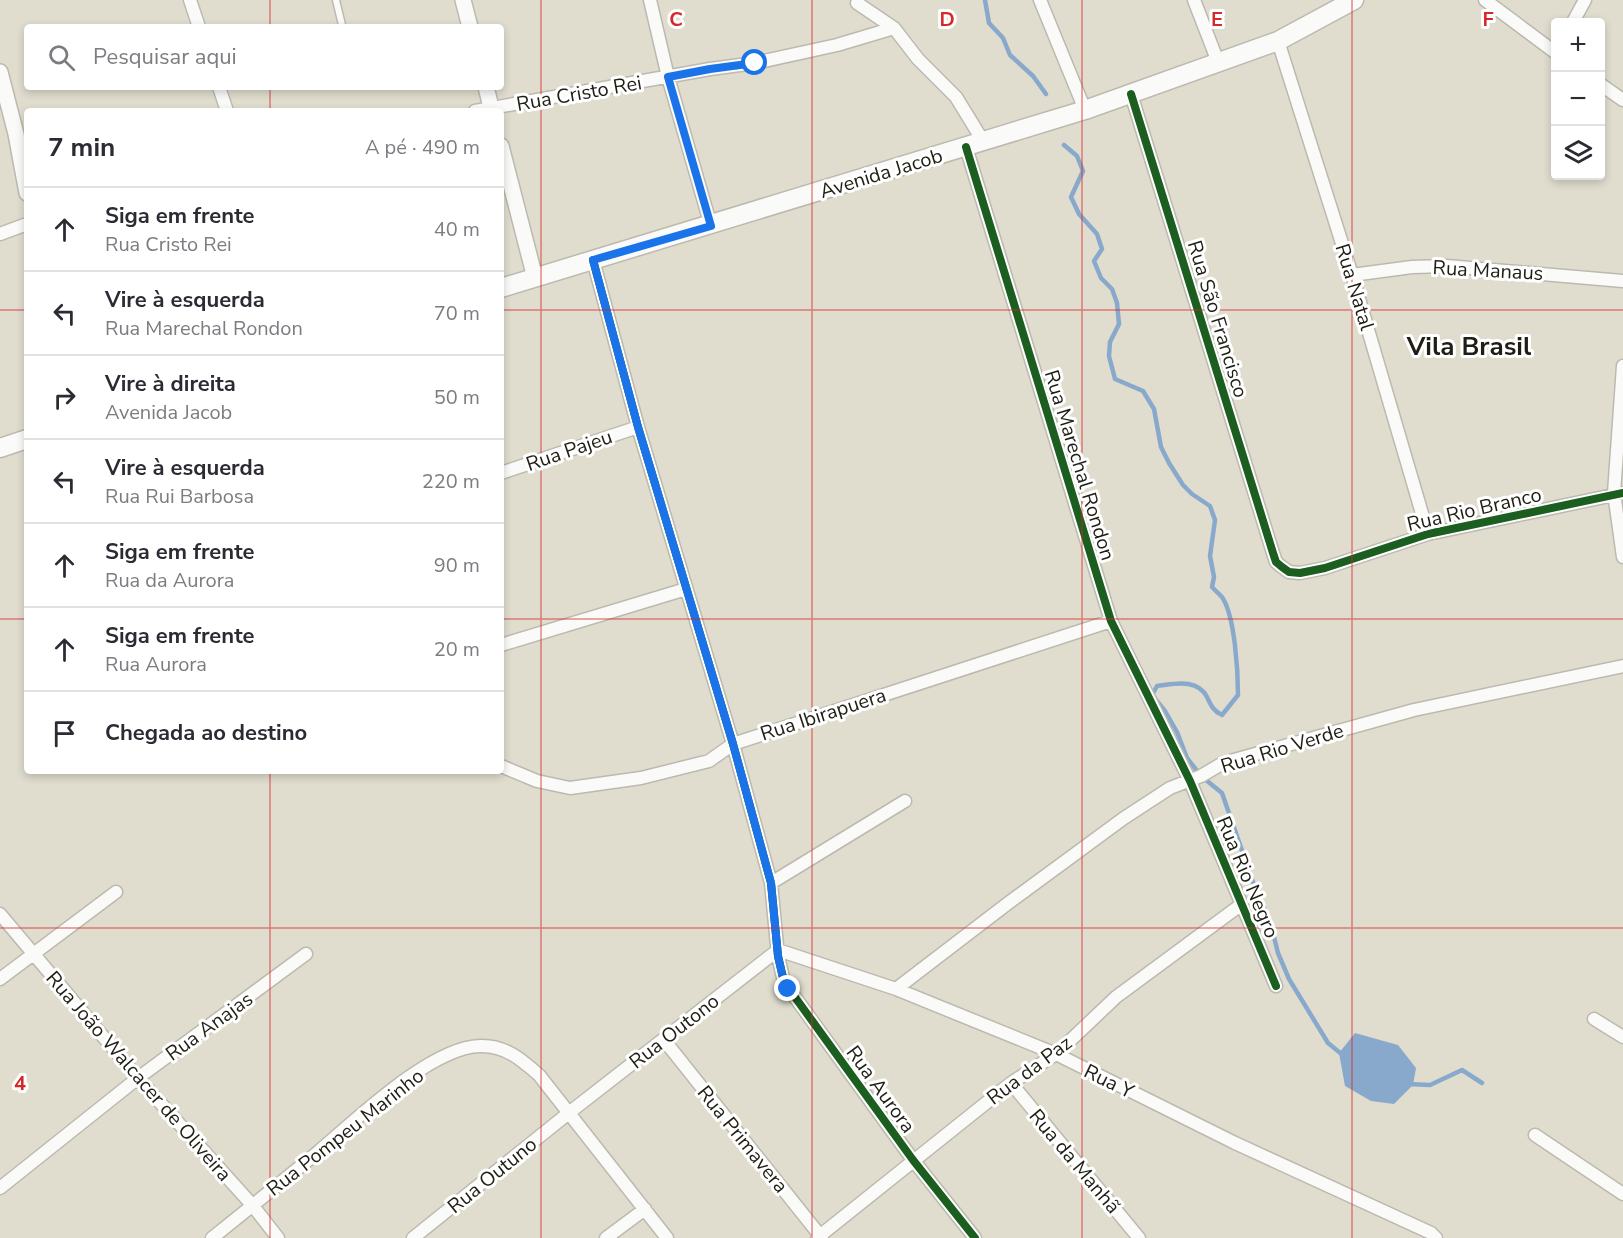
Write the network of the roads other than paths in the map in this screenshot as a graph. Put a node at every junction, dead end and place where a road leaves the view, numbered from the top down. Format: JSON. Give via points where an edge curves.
{"nodes":[{"id":1,"x":190,"y":0,"type":"edge"},
{"id":2,"x":336,"y":0,"type":"edge"},
{"id":3,"x":463,"y":0,"type":"edge"},
{"id":4,"x":650,"y":0,"type":"edge"},
{"id":5,"x":1040,"y":0,"type":"edge"},
{"id":6,"x":1194,"y":0,"type":"edge"},
{"id":7,"x":1485,"y":0,"type":"edge"},
{"id":8,"x":1585,"y":0,"type":"edge"},
{"id":9,"x":1350,"y":1,"type":"edge"},
{"id":10,"x":857,"y":3,"type":"dead end"},
{"id":11,"x":1575,"y":18,"type":"edge"},
{"id":12,"x":198,"y":24,"type":"edge"},
{"id":13,"x":342,"y":24,"type":"edge"},
{"id":14,"x":469,"y":24,"type":"edge"},
{"id":15,"x":894,"y":28,"type":"junction"},
{"id":16,"x":1278,"y":41,"type":"junction"},
{"id":17,"x":1551,"y":49,"type":"edge"},
{"id":18,"x":1218,"y":62,"type":"junction"},
{"id":19,"x":0,"y":72,"type":"edge"},
{"id":20,"x":668,"y":77,"type":"junction"},
{"id":21,"x":1605,"y":87,"type":"edge"},
{"id":22,"x":220,"y":90,"type":"edge"},
{"id":23,"x":487,"y":90,"type":"edge"},
{"id":24,"x":1131,"y":94,"type":"junction"},
{"id":25,"x":1623,"y":100,"type":"edge"},
{"id":26,"x":226,"y":108,"type":"edge"},
{"id":27,"x":491,"y":108,"type":"edge"},
{"id":28,"x":503,"y":108,"type":"edge"},
{"id":29,"x":1085,"y":110,"type":"junction"},
{"id":30,"x":974,"y":144,"type":"junction"},
{"id":31,"x":504,"y":158,"type":"edge"},
{"id":32,"x":24,"y":177,"type":"edge"},
{"id":33,"x":24,"y":225,"type":"edge"},
{"id":34,"x":711,"y":226,"type":"junction"},
{"id":35,"x":0,"y":234,"type":"edge"},
{"id":36,"x":593,"y":260,"type":"junction"},
{"id":37,"x":1352,"y":275,"type":"junction"},
{"id":38,"x":535,"y":278,"type":"junction"},
{"id":39,"x":1623,"y":281,"type":"edge"},
{"id":40,"x":504,"y":287,"type":"edge"},
{"id":41,"x":1623,"y":366,"type":"edge"},
{"id":42,"x":638,"y":427,"type":"junction"},
{"id":43,"x":24,"y":440,"type":"edge"},
{"id":44,"x":0,"y":448,"type":"edge"},
{"id":45,"x":504,"y":472,"type":"edge"},
{"id":46,"x":1619,"y":493,"type":"edge"},
{"id":47,"x":1428,"y":534,"type":"junction"},
{"id":48,"x":1273,"y":554,"type":"joint"},
{"id":49,"x":1623,"y":556,"type":"edge"},
{"id":50,"x":686,"y":589,"type":"junction"},
{"id":51,"x":1111,"y":621,"type":"junction"},
{"id":52,"x":504,"y":644,"type":"edge"},
{"id":53,"x":1623,"y":666,"type":"edge"},
{"id":54,"x":733,"y":744,"type":"junction"},
{"id":55,"x":504,"y":767,"type":"edge"},
{"id":56,"x":1190,"y":781,"type":"junction"},
{"id":57,"x":905,"y":801,"type":"dead end"},
{"id":58,"x":771,"y":883,"type":"junction"},
{"id":59,"x":116,"y":892,"type":"dead end"},
{"id":60,"x":1242,"y":904,"type":"junction"},
{"id":61,"x":0,"y":914,"type":"edge"},
{"id":62,"x":778,"y":950,"type":"junction"},
{"id":63,"x":32,"y":953,"type":"junction"},
{"id":64,"x":306,"y":954,"type":"dead end"},
{"id":65,"x":0,"y":979,"type":"edge"},
{"id":66,"x":1276,"y":986,"type":"dead end"},
{"id":67,"x":896,"y":989,"type":"junction"},
{"id":68,"x":1594,"y":1019,"type":"dead end"},
{"id":69,"x":1623,"y":1037,"type":"edge"},
{"id":70,"x":664,"y":1040,"type":"junction"},
{"id":71,"x":1056,"y":1054,"type":"junction"},
{"id":72,"x":138,"y":1078,"type":"junction"},
{"id":73,"x":1011,"y":1083,"type":"junction"},
{"id":74,"x":570,"y":1112,"type":"junction"},
{"id":75,"x":1535,"y":1135,"type":"dead end"},
{"id":76,"x":913,"y":1160,"type":"junction"},
{"id":77,"x":0,"y":1188,"type":"edge"},
{"id":78,"x":1623,"y":1194,"type":"edge"},
{"id":79,"x":253,"y":1206,"type":"junction"},
{"id":80,"x":645,"y":1209,"type":"junction"},
{"id":81,"x":1430,"y":1236,"type":"edge"},
{"id":82,"x":820,"y":1237,"type":"edge"},
{"id":83,"x":212,"y":1238,"type":"edge"},
{"id":84,"x":278,"y":1238,"type":"edge"},
{"id":85,"x":413,"y":1238,"type":"edge"},
{"id":86,"x":606,"y":1238,"type":"edge"},
{"id":87,"x":667,"y":1238,"type":"edge"},
{"id":88,"x":975,"y":1238,"type":"edge"},
{"id":89,"x":1139,"y":1238,"type":"edge"}],
"edges":[{"from":1,"to":12,"type":"street"},
{"from":2,"to":13,"type":"lane"},
{"from":3,"to":14,"type":"street"},
{"from":4,"to":20,"type":"street"},
{"from":5,"to":29,"type":"street"},
{"from":6,"to":18,"type":"street"},
{"from":7,"to":17,"type":"street"},
{"from":8,"to":11,"type":"street"},
{"from":9,"to":16,"type":"main road","name":"Avenida Jacob"},
{"from":10,"to":15,"type":"street","name":"Rua Marechal Rondon"},
{"from":15,"to":20,"type":"street","name":"Rua Cristo Rei","via":[[793,55]]},
{"from":15,"to":30,"type":"street","name":"Rua Marechal Rondon","via":[[956,97]]},
{"from":16,"to":18,"type":"main road","name":"Avenida Jacob"},
{"from":16,"to":37,"type":"street","name":"Rua Natal"},
{"from":18,"to":24,"type":"main road","name":"Avenida Jacob"},
{"from":19,"to":32,"type":"street"},
{"from":20,"to":28,"type":"street","name":"Rua Cristo Rei"},
{"from":20,"to":34,"type":"street"},
{"from":21,"to":25,"type":"street"},
{"from":22,"to":26,"type":"street"},
{"from":23,"to":27,"type":"street"},
{"from":24,"to":29,"type":"main road","name":"Avenida Jacob"},
{"from":24,"to":48,"type":"street","name":"Rua São Francisco"},
{"from":29,"to":30,"type":"main road","name":"Avenida Jacob"},
{"from":30,"to":34,"type":"main road","name":"Avenida Jacob"},
{"from":30,"to":51,"type":"street","name":"Rua Marechal Rondon"},
{"from":31,"to":38,"type":"street"},
{"from":33,"to":35,"type":"street"},
{"from":34,"to":36,"type":"main road","name":"Avenida Jacob"},
{"from":36,"to":38,"type":"main road","name":"Avenida Jacob"},
{"from":36,"to":42,"type":"street","name":"Rua Aurora"},
{"from":37,"to":39,"type":"street","name":"Rua Manaus","via":[[1447,266]]},
{"from":37,"to":47,"type":"street","name":"Rua Natal"},
{"from":38,"to":40,"type":"main road","name":"Avenida Jacob"},
{"from":41,"to":46,"type":"street"},
{"from":42,"to":45,"type":"street","name":"Rua Pajeu"},
{"from":42,"to":50,"type":"street","name":"Rua Aurora"},
{"from":43,"to":44,"type":"main road"},
{"from":46,"to":47,"type":"street","name":"Rua Rio Branco"},
{"from":46,"to":49,"type":"street"},
{"from":47,"to":48,"type":"street","name":"Rua Rio Branco","via":[[1300,573],[1289,572],[1276,562]]},
{"from":50,"to":52,"type":"street"},
{"from":50,"to":54,"type":"street","name":"Rua Aurora"},
{"from":51,"to":54,"type":"street","name":"Rua Ibirapuera"},
{"from":51,"to":56,"type":"street","name":"Rua Marechal Rondon"},
{"from":53,"to":56,"type":"street","name":"Rua Rio Verde","via":[[1414,710],[1223,763]]},
{"from":54,"to":55,"type":"street","name":"Rua Ibirapuera","via":[[710,761],[641,778],[570,788],[537,782]]},
{"from":54,"to":58,"type":"street","name":"Rua Aurora"},
{"from":56,"to":60,"type":"street","name":"Rua Rio Negro"},
{"from":56,"to":67,"type":"street","name":"Rua Rio Verde","via":[[1170,788],[1124,818]]},
{"from":57,"to":58,"type":"street"},
{"from":58,"to":62,"type":"street","name":"Rua Aurora"},
{"from":59,"to":63,"type":"street"},
{"from":60,"to":66,"type":"street","name":"Rua Rio Negro"},
{"from":60,"to":71,"type":"street","name":"Rua da Paz","via":[[1116,997]]},
{"from":61,"to":63,"type":"street","name":"Rua João Walcacer de Oliveira"},
{"from":62,"to":67,"type":"street","name":"Rua Y"},
{"from":62,"to":70,"type":"street","name":"Rua Outono"},
{"from":62,"to":76,"type":"street","name":"Rua Aurora","via":[[788,989]]},
{"from":63,"to":65,"type":"street"},
{"from":63,"to":72,"type":"street","name":"Rua João Walcacer de Oliveira"},
{"from":64,"to":72,"type":"street","name":"Rua Anajas"},
{"from":67,"to":71,"type":"street","name":"Rua Y"},
{"from":68,"to":69,"type":"street"},
{"from":70,"to":74,"type":"street","name":"Rua Outono"},
{"from":70,"to":82,"type":"street","name":"Rua Primavera"},
{"from":71,"to":73,"type":"street","name":"Rua da Paz"},
{"from":71,"to":81,"type":"street","name":"Rua Y"},
{"from":72,"to":77,"type":"street","name":"Rua Anajas"},
{"from":72,"to":79,"type":"street","name":"Rua João Walcacer de Oliveira"},
{"from":73,"to":76,"type":"street","name":"Rua da Paz"},
{"from":73,"to":89,"type":"street","name":"Rua da Manhã"},
{"from":74,"to":79,"type":"street","name":"Rua Pompeu Marinho","via":[[523,1060],[501,1048],[465,1047],[409,1077]]},
{"from":74,"to":80,"type":"street","name":"Rua Pompeu Marinho"},
{"from":74,"to":85,"type":"street","name":"Rua Outuno"},
{"from":75,"to":78,"type":"street"},
{"from":76,"to":82,"type":"street","name":"Rua da Paz"},
{"from":76,"to":88,"type":"street","name":"Rua Aurora"},
{"from":79,"to":83,"type":"street","name":"Rua Pompeu Marinho"},
{"from":79,"to":84,"type":"street","name":"Rua João Walcacer de Oliveira"},
{"from":80,"to":86,"type":"street"},
{"from":80,"to":87,"type":"street","name":"Rua Pompeu Marinho"}]}
